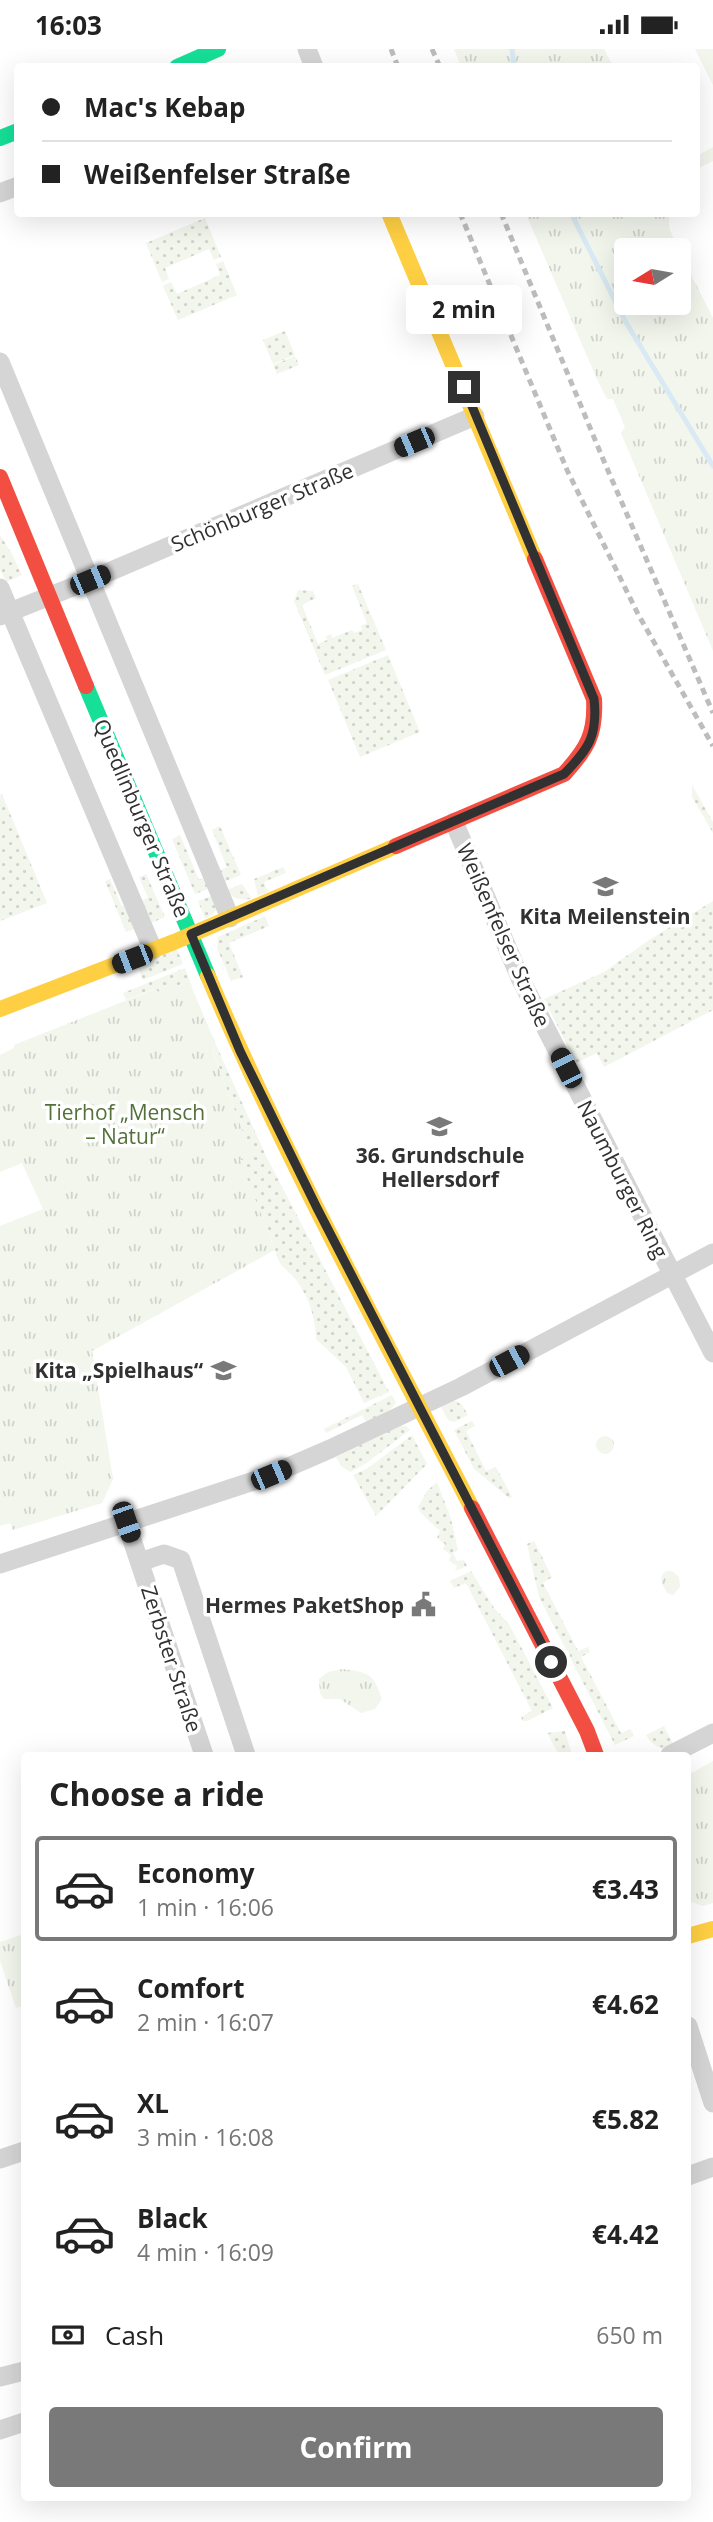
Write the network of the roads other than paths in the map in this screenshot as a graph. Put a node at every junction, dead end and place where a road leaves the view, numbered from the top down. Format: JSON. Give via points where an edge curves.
{"nodes":[{"id":1,"x":218,"y":49,"type":"edge"},
{"id":2,"x":186,"y":63,"type":"edge"},
{"id":3,"x":391,"y":217,"type":"edge"},
{"id":4,"x":0,"y":362,"type":"edge"},
{"id":5,"x":475,"y":416,"type":"junction"},
{"id":6,"x":0,"y":477,"type":"edge"},
{"id":7,"x":90,"y":580,"type":"junction"},
{"id":8,"x":0,"y":588,"type":"edge"},
{"id":9,"x":48,"y":597,"type":"junction"},
{"id":10,"x":5,"y":614,"type":"edge"},
{"id":11,"x":454,"y":822,"type":"junction"},
{"id":12,"x":230,"y":918,"type":"junction"},
{"id":13,"x":191,"y":934,"type":"junction"},
{"id":14,"x":153,"y":950,"type":"junction"},
{"id":15,"x":0,"y":1009,"type":"edge"},
{"id":16,"x":555,"y":1047,"type":"joint"},
{"id":17,"x":713,"y":1253,"type":"edge"},
{"id":18,"x":672,"y":1273,"type":"junction"},
{"id":19,"x":713,"y":1353,"type":"edge"},
{"id":20,"x":419,"y":1407,"type":"junction"},
{"id":21,"x":126,"y":1522,"type":"junction"},
{"id":22,"x":140,"y":1562,"type":"junction"},
{"id":23,"x":0,"y":1564,"type":"edge"},
{"id":24,"x":713,"y":1733,"type":"edge"},
{"id":25,"x":203,"y":1752,"type":"edge"},
{"id":26,"x":245,"y":1752,"type":"edge"},
{"id":27,"x":595,"y":1752,"type":"edge"},
{"id":28,"x":676,"y":1752,"type":"edge"},
{"id":29,"x":713,"y":1929,"type":"edge"},
{"id":30,"x":691,"y":1935,"type":"edge"},
{"id":31,"x":691,"y":2035,"type":"edge"},
{"id":32,"x":713,"y":2103,"type":"edge"},
{"id":33,"x":21,"y":2152,"type":"edge"},
{"id":34,"x":0,"y":2159,"type":"edge"},
{"id":35,"x":713,"y":2167,"type":"edge"},
{"id":36,"x":691,"y":2175,"type":"edge"},
{"id":37,"x":21,"y":2372,"type":"edge"},
{"id":38,"x":0,"y":2377,"type":"edge"},
{"id":39,"x":21,"y":2422,"type":"edge"},
{"id":40,"x":0,"y":2430,"type":"edge"}],
"edges":[{"from":1,"to":2,"type":"street"},
{"from":3,"to":5,"type":"street","name":"Weißenfelser Straße"},
{"from":4,"to":7,"type":"street","name":"Quedlinburger Straße"},
{"from":5,"to":7,"type":"street","name":"Schönburger Straße"},
{"from":5,"to":11,"type":"street","name":"Weißenfelser Straße","via":[[594,699],[596,720],[584,754],[564,774]]},
{"from":6,"to":9,"type":"street","name":"Quedlinburger Straße"},
{"from":7,"to":9,"type":"street","name":"Schönburger Straße"},
{"from":7,"to":12,"type":"street","name":"Quedlinburger Straße"},
{"from":8,"to":10,"type":"street","name":"Quedlinburger Straße"},
{"from":9,"to":10,"type":"street","name":"Schönburger Straße"},
{"from":9,"to":13,"type":"street","name":"Quedlinburger Straße"},
{"from":10,"to":14,"type":"street","name":"Quedlinburger Straße"},
{"from":11,"to":12,"type":"street","name":"Weißenfelser Straße"},
{"from":11,"to":16,"type":"street","name":"Weißenfelser Straße","via":[[521,980]]},
{"from":12,"to":13,"type":"street","name":"Weißenfelser Straße"},
{"from":13,"to":14,"type":"street","name":"Weißenfelser Straße"},
{"from":13,"to":20,"type":"street","name":"Quedlinburger Straße","via":[[246,1063]]},
{"from":14,"to":15,"type":"street","name":"Weißenfelser Straße"},
{"from":16,"to":18,"type":"street","name":"Naumburger Ring"},
{"from":17,"to":18,"type":"street","name":"Naumburger Ring"},
{"from":18,"to":19,"type":"street","name":"Naumburger Ring"},
{"from":18,"to":20,"type":"street","name":"Naumburger Ring"},
{"from":20,"to":21,"type":"street","via":[[263,1478]]},
{"from":20,"to":27,"type":"street","name":"Quedlinburger Straße"},
{"from":21,"to":22,"type":"street","name":"Zerbster Straße"},
{"from":21,"to":23,"type":"street"},
{"from":22,"to":25,"type":"street","name":"Zerbster Straße"},
{"from":22,"to":26,"type":"street","name":"Zerbster Straße","via":[[164,1554],[181,1560]]},
{"from":24,"to":28,"type":"street"},
{"from":29,"to":30,"type":"street"},
{"from":31,"to":32,"type":"street"},
{"from":33,"to":34,"type":"street"},
{"from":35,"to":36,"type":"street"},
{"from":37,"to":38,"type":"street"},
{"from":39,"to":40,"type":"street"}]}
